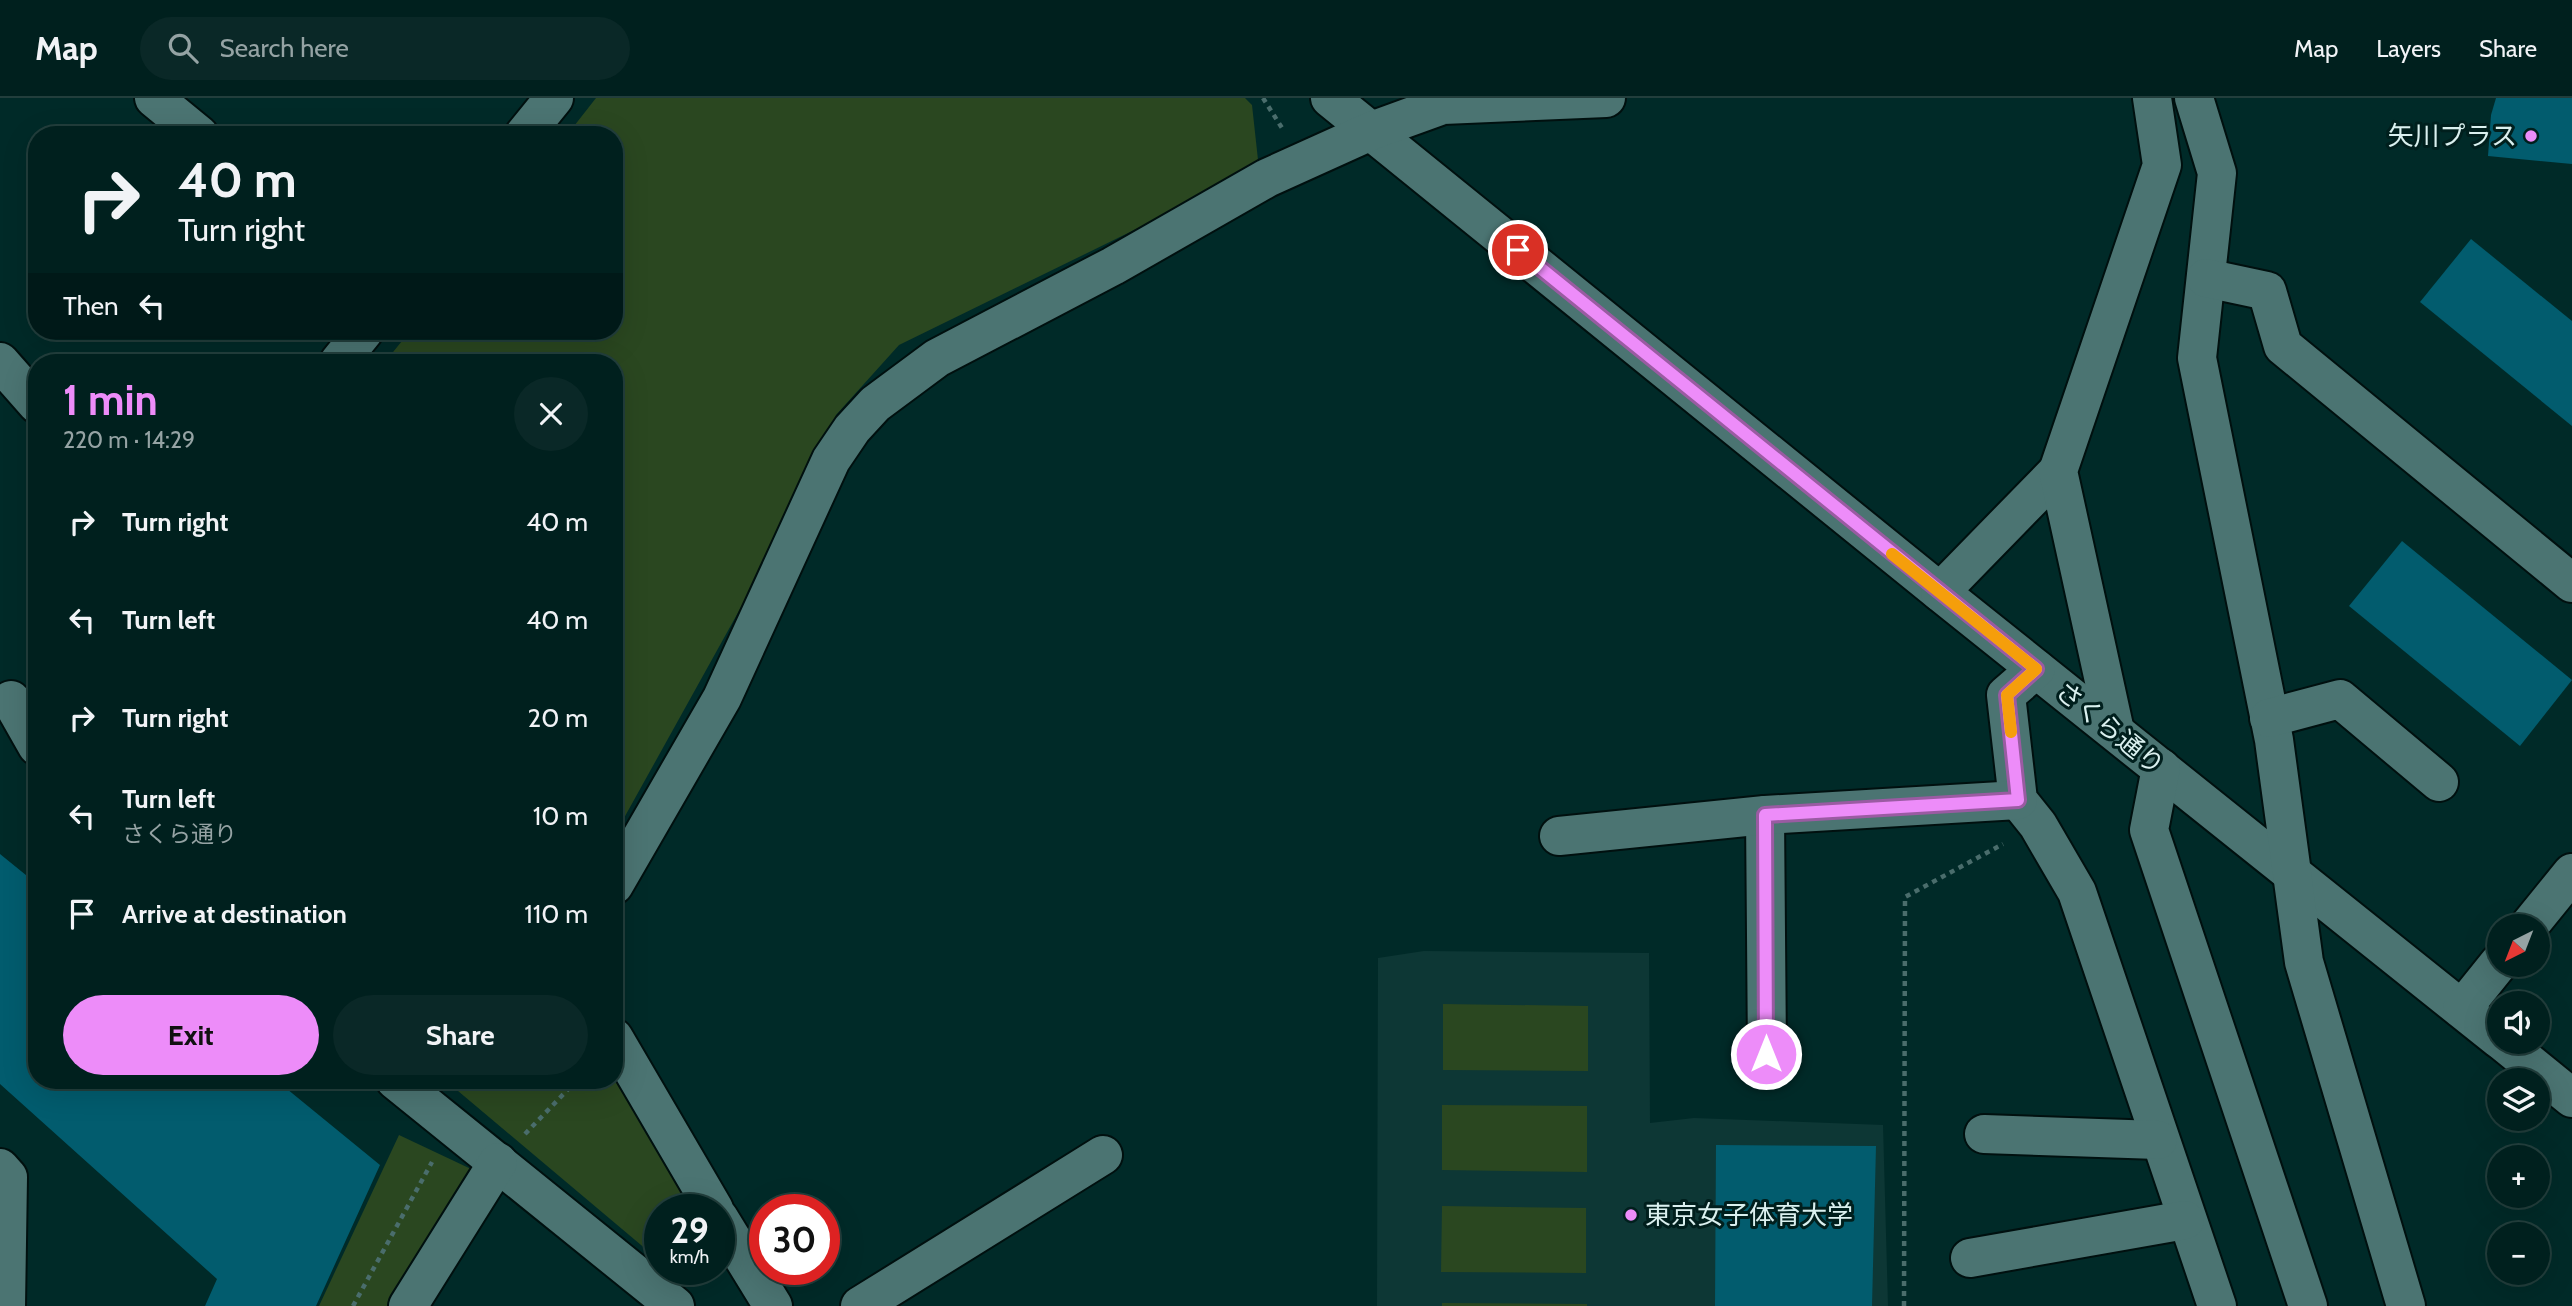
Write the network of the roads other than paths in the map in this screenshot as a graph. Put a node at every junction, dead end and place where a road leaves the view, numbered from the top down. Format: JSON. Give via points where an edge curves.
{"nodes":[{"id":1,"x":153,"y":98,"type":"edge"},
{"id":2,"x":554,"y":98,"type":"edge"},
{"id":3,"x":1330,"y":98,"type":"edge"},
{"id":4,"x":1606,"y":98,"type":"edge"},
{"id":5,"x":2152,"y":98,"type":"edge"},
{"id":6,"x":2194,"y":98,"type":"edge"},
{"id":7,"x":188,"y":126,"type":"edge"},
{"id":8,"x":531,"y":126,"type":"edge"},
{"id":9,"x":1371,"y":131,"type":"junction"},
{"id":10,"x":2206,"y":278,"type":"junction"},
{"id":11,"x":357,"y":340,"type":"edge"},
{"id":12,"x":345,"y":354,"type":"edge"},
{"id":13,"x":0,"y":362,"type":"edge"},
{"id":14,"x":28,"y":394,"type":"edge"},
{"id":15,"x":2058,"y":471,"type":"junction"},
{"id":16,"x":2572,"y":583,"type":"edge"},
{"id":17,"x":1940,"y":592,"type":"junction"},
{"id":18,"x":2036,"y":669,"type":"junction"},
{"id":19,"x":16,"y":696,"type":"edge"},
{"id":20,"x":2269,"y":718,"type":"junction"},
{"id":21,"x":28,"y":725,"type":"edge"},
{"id":22,"x":2115,"y":731,"type":"junction"},
{"id":23,"x":2161,"y":768,"type":"junction"},
{"id":24,"x":2439,"y":782,"type":"dead end"},
{"id":25,"x":2028,"y":812,"type":"junction"},
{"id":26,"x":1765,"y":815,"type":"junction"},
{"id":27,"x":1559,"y":836,"type":"dead end"},
{"id":28,"x":623,"y":869,"type":"edge"},
{"id":29,"x":2290,"y":872,"type":"junction"},
{"id":30,"x":2572,"y":873,"type":"edge"},
{"id":31,"x":2539,"y":914,"type":"edge"},
{"id":32,"x":2488,"y":977,"type":"edge"},
{"id":33,"x":2462,"y":1009,"type":"junction"},
{"id":34,"x":2487,"y":1029,"type":"edge"},
{"id":35,"x":623,"y":1053,"type":"edge"},
{"id":36,"x":1766,"y":1054,"type":"dead end"},
{"id":37,"x":2517,"y":1054,"type":"edge"},
{"id":38,"x":406,"y":1089,"type":"edge"},
{"id":39,"x":2572,"y":1098,"type":"edge"},
{"id":40,"x":1984,"y":1134,"type":"dead end"},
{"id":41,"x":2158,"y":1140,"type":"junction"},
{"id":42,"x":1103,"y":1155,"type":"dead end"},
{"id":43,"x":498,"y":1162,"type":"junction"},
{"id":44,"x":0,"y":1168,"type":"edge"},
{"id":45,"x":705,"y":1194,"type":"edge"},
{"id":46,"x":2185,"y":1220,"type":"junction"},
{"id":47,"x":735,"y":1244,"type":"edge"},
{"id":48,"x":1970,"y":1258,"type":"dead end"},
{"id":49,"x":6,"y":1306,"type":"edge"},
{"id":50,"x":408,"y":1306,"type":"edge"},
{"id":51,"x":675,"y":1306,"type":"edge"},
{"id":52,"x":773,"y":1306,"type":"edge"},
{"id":53,"x":860,"y":1306,"type":"edge"},
{"id":54,"x":2217,"y":1306,"type":"edge"},
{"id":55,"x":2308,"y":1306,"type":"edge"},
{"id":56,"x":2406,"y":1306,"type":"edge"}],
"edges":[{"from":1,"to":7,"type":"street"},
{"from":2,"to":8,"type":"street"},
{"from":3,"to":9,"type":"street","name":"さくら通り"},
{"from":4,"to":9,"type":"street","via":[[1443,104]]},
{"from":5,"to":15,"type":"street","via":[[2162,164]]},
{"from":6,"to":10,"type":"street","via":[[2217,173]]},
{"from":9,"to":17,"type":"street","name":"さくら通り"},
{"from":9,"to":28,"type":"street","via":[[1267,178],[1113,266],[970,338],[875,404],[831,460],[722,698]]},
{"from":10,"to":16,"type":"street","via":[[2267,291],[2283,346]]},
{"from":10,"to":20,"type":"street","via":[[2197,358]]},
{"from":11,"to":12,"type":"street"},
{"from":13,"to":14,"type":"street"},
{"from":15,"to":17,"type":"street"},
{"from":15,"to":22,"type":"street"},
{"from":17,"to":18,"type":"street","name":"さくら通り"},
{"from":18,"to":22,"type":"street","name":"さくら通り"},
{"from":18,"to":25,"type":"street","via":[[2007,695]]},
{"from":19,"to":21,"type":"street"},
{"from":20,"to":24,"type":"street","via":[[2340,699]]},
{"from":20,"to":29,"type":"street"},
{"from":22,"to":23,"type":"street","name":"さくら通り"},
{"from":23,"to":29,"type":"street","name":"さくら通り"},
{"from":23,"to":55,"type":"street","via":[[2149,830]]},
{"from":25,"to":26,"type":"street"},
{"from":25,"to":41,"type":"street","via":[[2077,892]]},
{"from":26,"to":27,"type":"street"},
{"from":26,"to":36,"type":"street"},
{"from":29,"to":33,"type":"street","name":"さくら通り"},
{"from":29,"to":56,"type":"street","via":[[2304,962]]},
{"from":30,"to":31,"type":"street"},
{"from":32,"to":33,"type":"street"},
{"from":33,"to":34,"type":"street","name":"さくら通り"},
{"from":35,"to":45,"type":"street"},
{"from":37,"to":39,"type":"street","name":"さくら通り"},
{"from":38,"to":43,"type":"street"},
{"from":40,"to":41,"type":"street"},
{"from":41,"to":46,"type":"street"},
{"from":42,"to":53,"type":"street"},
{"from":43,"to":50,"type":"street"},
{"from":43,"to":51,"type":"street"},
{"from":44,"to":49,"type":"street","via":[[8,1177]]},
{"from":46,"to":48,"type":"street"},
{"from":46,"to":54,"type":"street"},
{"from":47,"to":52,"type":"street"}]}
